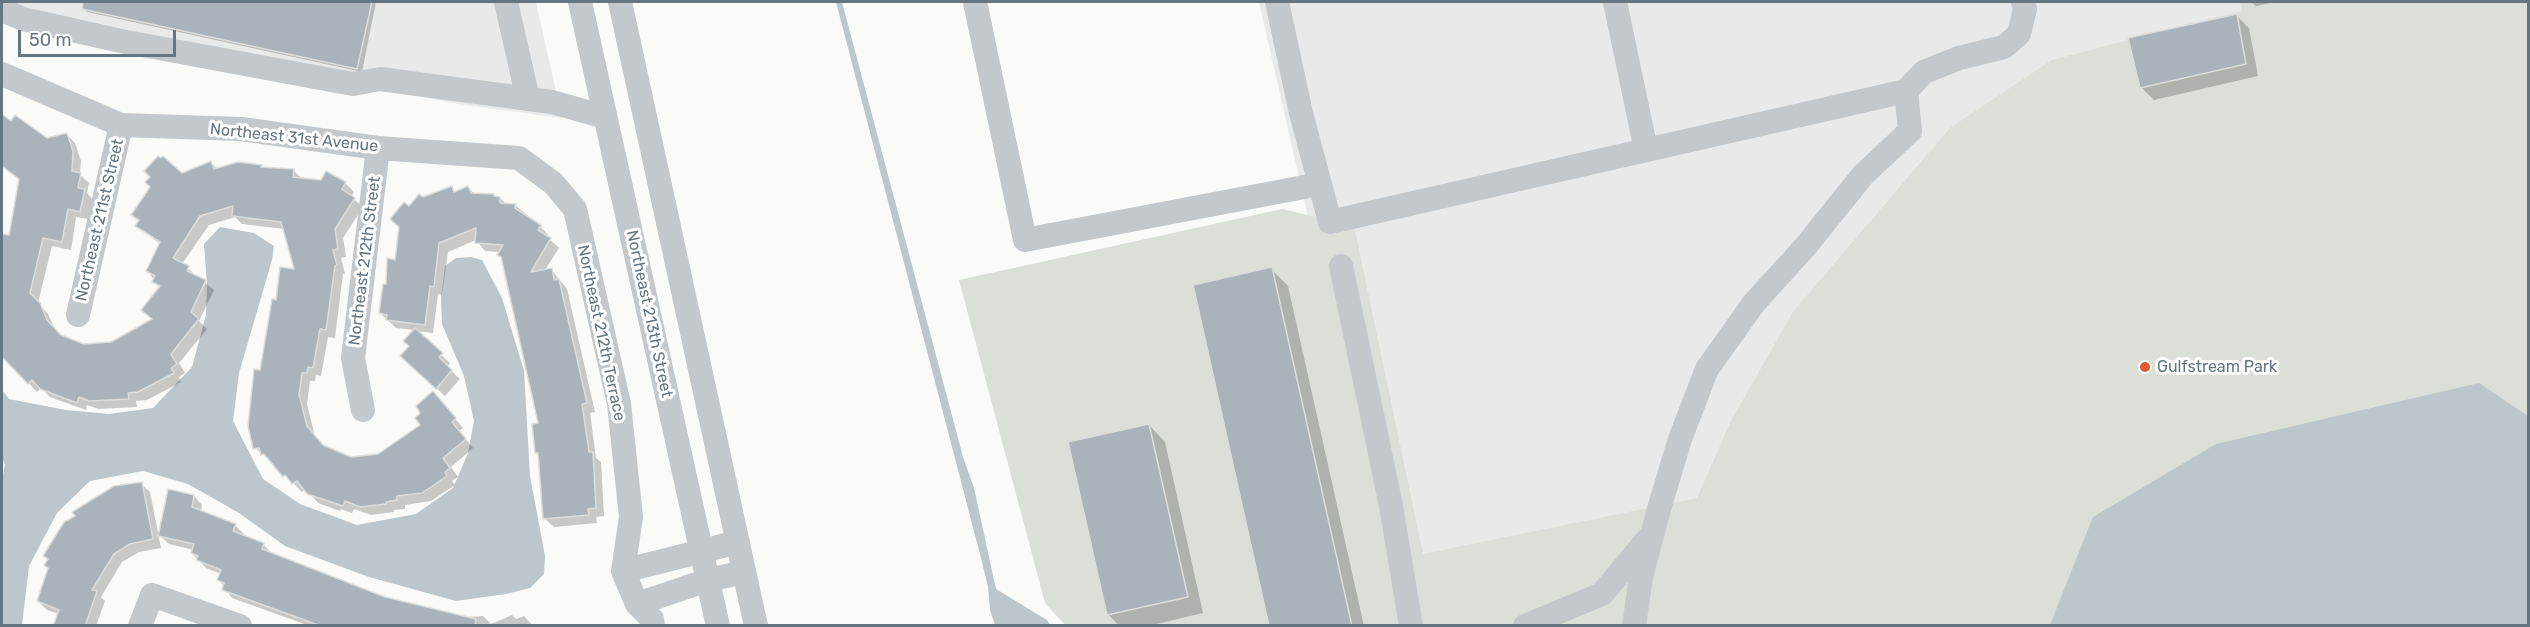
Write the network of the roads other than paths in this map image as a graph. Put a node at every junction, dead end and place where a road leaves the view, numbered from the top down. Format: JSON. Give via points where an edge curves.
{"nodes":[{"id":1,"x":506,"y":2,"type":"edge"},
{"id":2,"x":580,"y":2,"type":"edge"},
{"id":3,"x":620,"y":2,"type":"edge"},
{"id":4,"x":975,"y":2,"type":"edge"},
{"id":5,"x":1277,"y":2,"type":"edge"},
{"id":6,"x":1615,"y":2,"type":"edge"},
{"id":7,"x":2023,"y":2,"type":"edge"},
{"id":8,"x":2,"y":10,"type":"edge"},
{"id":9,"x":2,"y":74,"type":"edge"},
{"id":10,"x":596,"y":76,"type":"junction"},
{"id":11,"x":1906,"y":91,"type":"junction"},
{"id":12,"x":528,"y":99,"type":"junction"},
{"id":13,"x":552,"y":102,"type":"junction"},
{"id":14,"x":605,"y":117,"type":"junction"},
{"id":15,"x":121,"y":125,"type":"junction"},
{"id":16,"x":378,"y":148,"type":"junction"},
{"id":17,"x":1646,"y":150,"type":"junction"},
{"id":18,"x":553,"y":183,"type":"joint"},
{"id":19,"x":1320,"y":184,"type":"junction"},
{"id":20,"x":1341,"y":266,"type":"dead end"},
{"id":21,"x":78,"y":315,"type":"dead end"},
{"id":22,"x":363,"y":410,"type":"dead end"},
{"id":23,"x":1652,"y":533,"type":"junction"},
{"id":24,"x":738,"y":542,"type":"junction"},
{"id":25,"x":701,"y":550,"type":"junction"},
{"id":26,"x":622,"y":571,"type":"junction"},
{"id":27,"x":744,"y":572,"type":"junction"},
{"id":28,"x":708,"y":580,"type":"junction"},
{"id":29,"x":637,"y":604,"type":"junction"},
{"id":30,"x":140,"y":626,"type":"edge"},
{"id":31,"x":240,"y":626,"type":"edge"},
{"id":32,"x":653,"y":626,"type":"edge"},
{"id":33,"x":718,"y":626,"type":"edge"},
{"id":34,"x":756,"y":626,"type":"edge"},
{"id":35,"x":1411,"y":626,"type":"edge"},
{"id":36,"x":1525,"y":626,"type":"edge"},
{"id":37,"x":1634,"y":626,"type":"edge"}],
"edges":[{"from":1,"to":12,"type":"street"},
{"from":2,"to":10,"type":"street","name":"Northeast 213th Street"},
{"from":3,"to":24,"type":"street"},
{"from":4,"to":19,"type":"street","via":[[1025,240]]},
{"from":5,"to":19,"type":"street"},
{"from":6,"to":17,"type":"street"},
{"from":7,"to":11,"type":"street","via":[[2019,34],[2004,47],[1924,72]]},
{"from":8,"to":12,"type":"street","via":[[23,19],[121,41],[353,84],[380,79]]},
{"from":9,"to":15,"type":"street","name":"Northeast 31st Avenue"},
{"from":10,"to":13,"type":"street"},
{"from":10,"to":14,"type":"street","name":"Northeast 213th Street"},
{"from":11,"to":17,"type":"street"},
{"from":11,"to":23,"type":"street","via":[[1910,131],[1863,175],[1754,303],[1707,369],[1680,439]]},
{"from":12,"to":13,"type":"street"},
{"from":13,"to":14,"type":"street"},
{"from":14,"to":25,"type":"street","name":"Northeast 213th Street"},
{"from":15,"to":16,"type":"street","name":"Northeast 31st Avenue","via":[[241,129]]},
{"from":15,"to":21,"type":"street","name":"Northeast 211st Street"},
{"from":16,"to":18,"type":"street","name":"Northeast 31st Avenue","via":[[519,158]]},
{"from":16,"to":22,"type":"street","name":"Northeast 212th Street","via":[[353,358]]},
{"from":17,"to":19,"type":"street","via":[[1330,222]]},
{"from":18,"to":26,"type":"street","name":"Northeast 212th Terrace","via":[[575,209],[619,404],[631,518]]},
{"from":20,"to":35,"type":"street","via":[[1391,506]]},
{"from":23,"to":36,"type":"street","via":[[1602,594]]},
{"from":23,"to":37,"type":"street"},
{"from":24,"to":25,"type":"street"},
{"from":24,"to":27,"type":"street"},
{"from":25,"to":26,"type":"street"},
{"from":25,"to":28,"type":"street","name":"Northeast 213th Street"},
{"from":26,"to":29,"type":"street"},
{"from":27,"to":28,"type":"street"},
{"from":27,"to":34,"type":"street"},
{"from":28,"to":29,"type":"street"},
{"from":28,"to":33,"type":"street","name":"Northeast 213th Street"},
{"from":29,"to":32,"type":"street","via":[[652,619]]},
{"from":30,"to":31,"type":"street","via":[[152,595]]}]}
